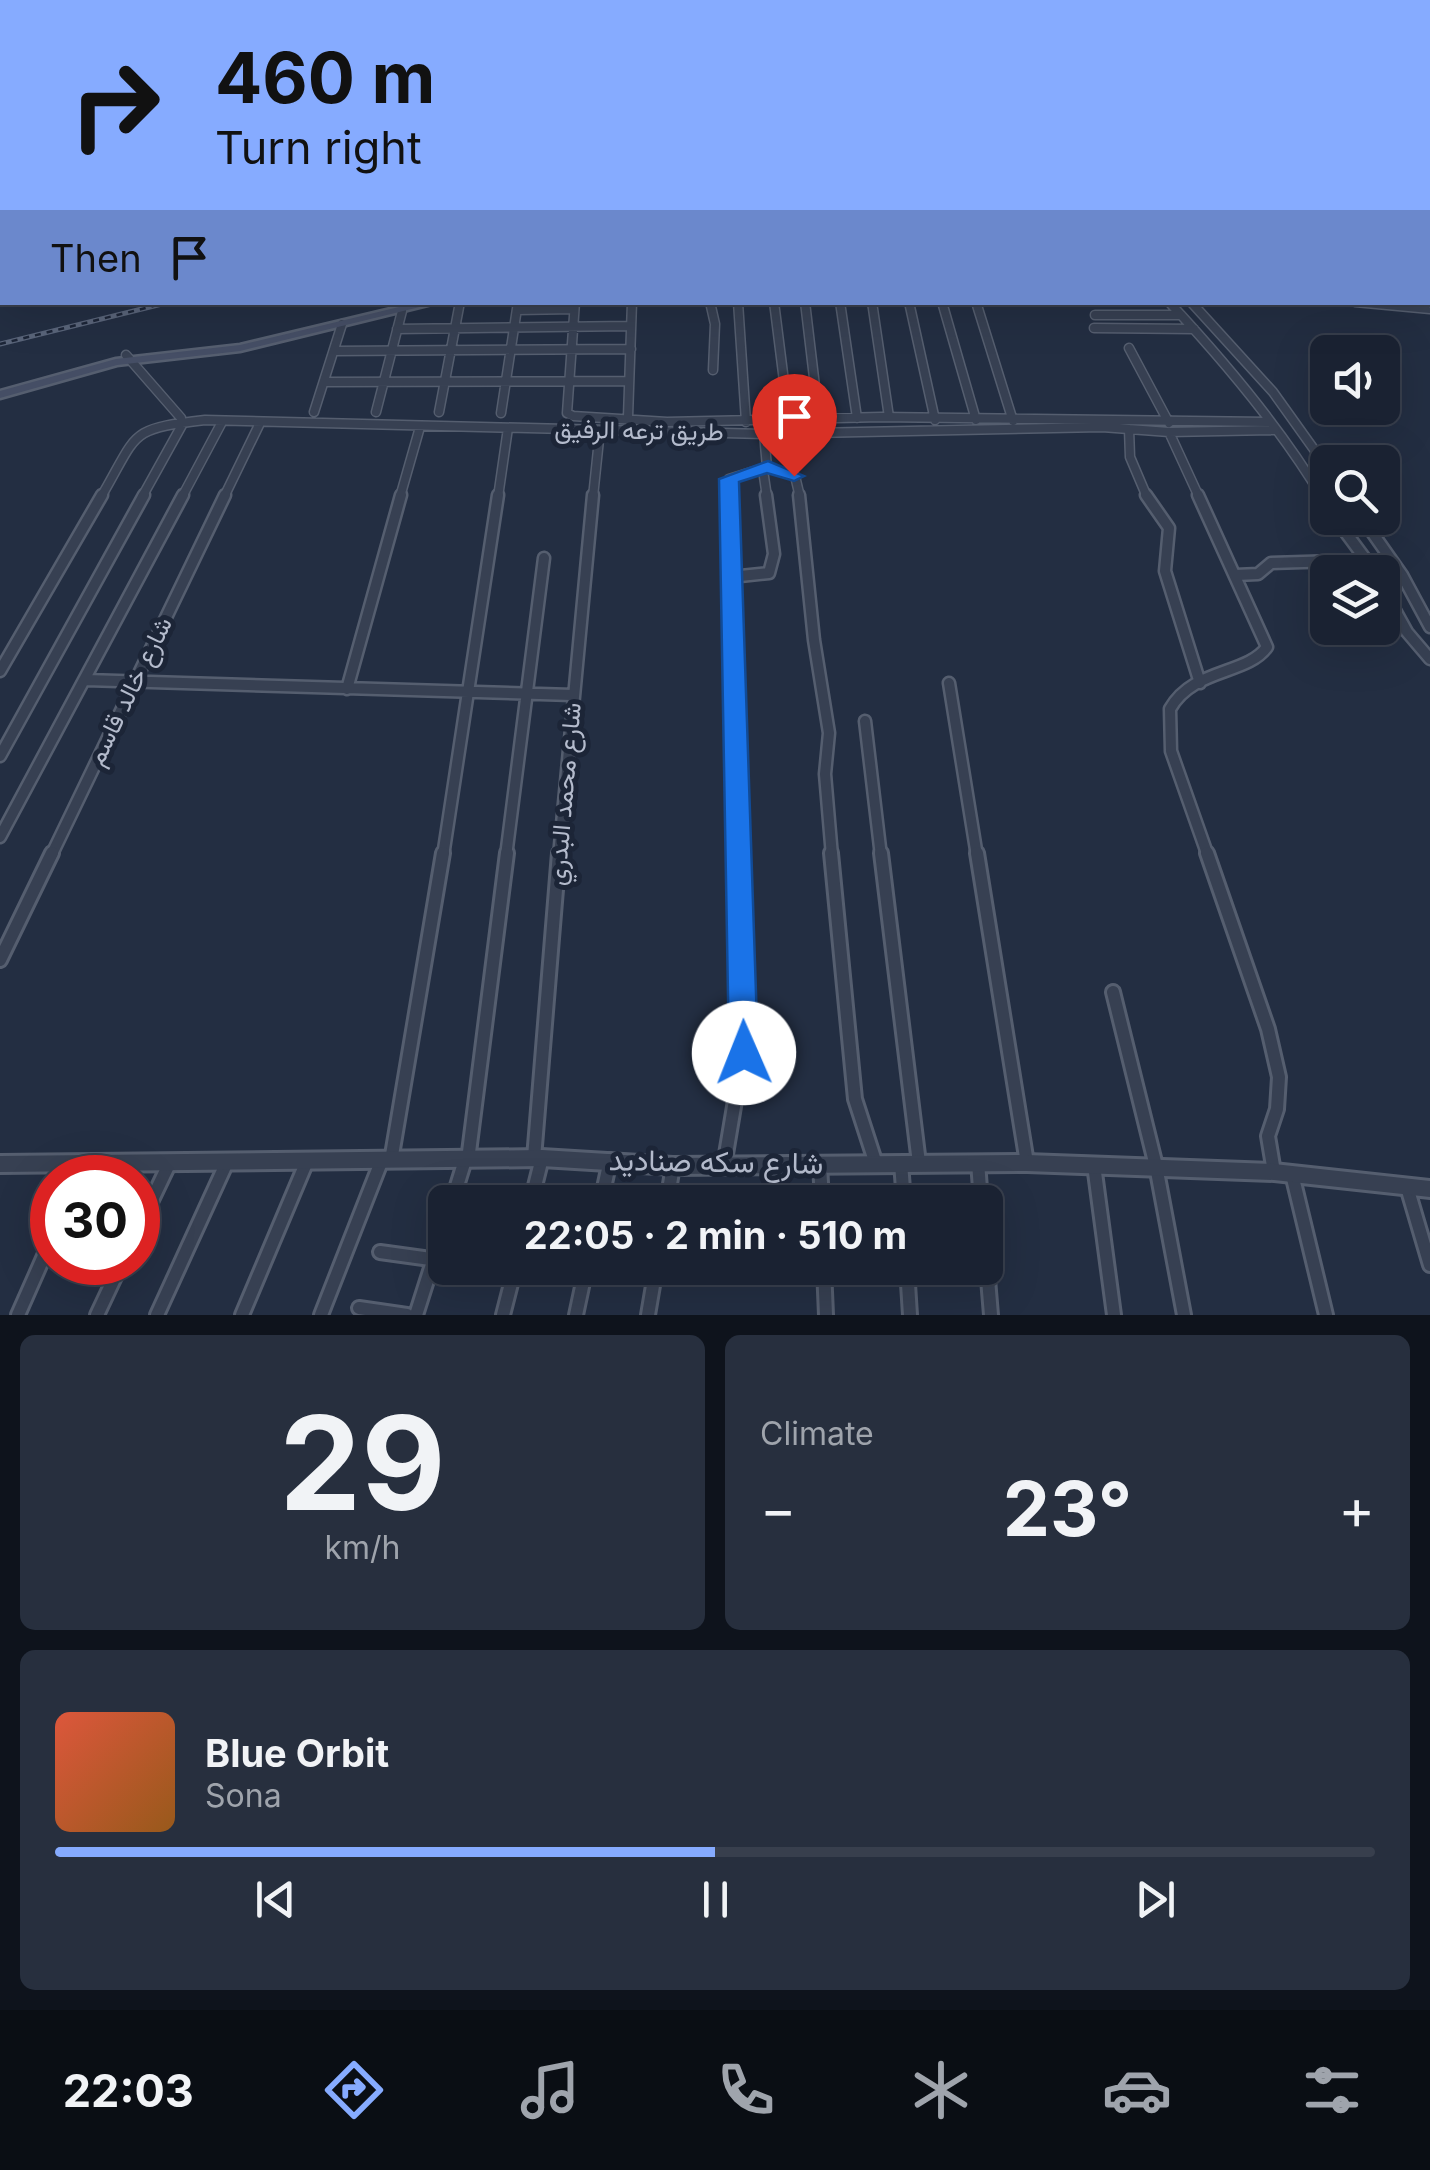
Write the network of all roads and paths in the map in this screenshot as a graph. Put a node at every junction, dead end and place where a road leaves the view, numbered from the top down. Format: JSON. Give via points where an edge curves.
{"nodes":[{"id":1,"x":459,"y":305,"type":"edge"},
{"id":2,"x":632,"y":305,"type":"edge"},
{"id":3,"x":711,"y":305,"type":"edge"},
{"id":4,"x":738,"y":305,"type":"edge"},
{"id":5,"x":774,"y":305,"type":"edge"},
{"id":6,"x":805,"y":305,"type":"edge"},
{"id":7,"x":840,"y":305,"type":"edge"},
{"id":8,"x":872,"y":305,"type":"edge"},
{"id":9,"x":910,"y":305,"type":"edge"},
{"id":10,"x":943,"y":305,"type":"edge"},
{"id":11,"x":977,"y":305,"type":"edge"},
{"id":12,"x":1171,"y":305,"type":"edge"},
{"id":13,"x":1194,"y":305,"type":"edge"},
{"id":14,"x":407,"y":306,"type":"edge"},
{"id":15,"x":518,"y":306,"type":"edge"},
{"id":16,"x":575,"y":306,"type":"edge"},
{"id":17,"x":1095,"y":316,"type":"dead end"},
{"id":18,"x":1182,"y":316,"type":"junction"},
{"id":19,"x":342,"y":324,"type":"junction"},
{"id":20,"x":632,"y":326,"type":"junction"},
{"id":21,"x":573,"y":327,"type":"junction"},
{"id":22,"x":455,"y":328,"type":"junction"},
{"id":23,"x":514,"y":328,"type":"junction"},
{"id":24,"x":1094,"y":328,"type":"dead end"},
{"id":25,"x":397,"y":329,"type":"junction"},
{"id":26,"x":1194,"y":329,"type":"junction"},
{"id":27,"x":630,"y":348,"type":"junction"},
{"id":28,"x":1128,"y":348,"type":"dead end"},
{"id":29,"x":572,"y":349,"type":"junction"},
{"id":30,"x":451,"y":350,"type":"junction"},
{"id":31,"x":511,"y":350,"type":"junction"},
{"id":32,"x":334,"y":351,"type":"junction"},
{"id":33,"x":392,"y":351,"type":"junction"},
{"id":34,"x":127,"y":357,"type":"junction"},
{"id":35,"x":714,"y":370,"type":"dead end"},
{"id":36,"x":629,"y":381,"type":"junction"},
{"id":37,"x":324,"y":382,"type":"junction"},
{"id":38,"x":384,"y":382,"type":"junction"},
{"id":39,"x":445,"y":382,"type":"junction"},
{"id":40,"x":506,"y":382,"type":"junction"},
{"id":41,"x":569,"y":382,"type":"junction"},
{"id":42,"x":0,"y":393,"type":"edge"},
{"id":43,"x":314,"y":412,"type":"dead end"},
{"id":44,"x":376,"y":412,"type":"dead end"},
{"id":45,"x":439,"y":412,"type":"dead end"},
{"id":46,"x":501,"y":413,"type":"dead end"},
{"id":47,"x":628,"y":417,"type":"junction"},
{"id":48,"x":889,"y":417,"type":"junction"},
{"id":49,"x":858,"y":418,"type":"junction"},
{"id":50,"x":819,"y":420,"type":"junction"},
{"id":51,"x":935,"y":420,"type":"junction"},
{"id":52,"x":976,"y":420,"type":"junction"},
{"id":53,"x":183,"y":421,"type":"junction"},
{"id":54,"x":788,"y":421,"type":"junction"},
{"id":55,"x":1013,"y":421,"type":"junction"},
{"id":56,"x":222,"y":422,"type":"junction"},
{"id":57,"x":746,"y":422,"type":"junction"},
{"id":58,"x":260,"y":423,"type":"junction"},
{"id":59,"x":1272,"y":426,"type":"junction"},
{"id":60,"x":420,"y":427,"type":"junction"},
{"id":61,"x":508,"y":428,"type":"junction"},
{"id":62,"x":1169,"y":428,"type":"junction"},
{"id":63,"x":1129,"y":429,"type":"junction"},
{"id":64,"x":600,"y":430,"type":"junction"},
{"id":65,"x":764,"y":434,"type":"junction"},
{"id":66,"x":1311,"y":445,"type":"edge"},
{"id":67,"x":765,"y":469,"type":"junction"},
{"id":68,"x":1310,"y":480,"type":"edge"},
{"id":69,"x":1348,"y":535,"type":"edge"},
{"id":70,"x":1374,"y":535,"type":"edge"},
{"id":71,"x":1364,"y":555,"type":"edge"},
{"id":72,"x":544,"y":558,"type":"dead end"},
{"id":73,"x":1310,"y":562,"type":"edge"},
{"id":74,"x":1236,"y":574,"type":"junction"},
{"id":75,"x":731,"y":576,"type":"junction"},
{"id":76,"x":1400,"y":619,"type":"edge"},
{"id":77,"x":1430,"y":627,"type":"edge"},
{"id":78,"x":1430,"y":659,"type":"edge"},
{"id":79,"x":0,"y":671,"type":"edge"},
{"id":80,"x":86,"y":680,"type":"junction"},
{"id":81,"x":132,"y":683,"type":"junction"},
{"id":82,"x":949,"y":683,"type":"dead end"},
{"id":83,"x":1200,"y":683,"type":"junction"},
{"id":84,"x":347,"y":690,"type":"junction"},
{"id":85,"x":470,"y":693,"type":"junction"},
{"id":86,"x":525,"y":694,"type":"junction"},
{"id":87,"x":572,"y":695,"type":"junction"},
{"id":88,"x":865,"y":721,"type":"dead end"},
{"id":89,"x":0,"y":756,"type":"edge"},
{"id":90,"x":0,"y":838,"type":"edge"},
{"id":91,"x":0,"y":960,"type":"edge"},
{"id":92,"x":1114,"y":992,"type":"dead end"},
{"id":93,"x":538,"y":1158,"type":"junction"},
{"id":94,"x":308,"y":1160,"type":"junction"},
{"id":95,"x":466,"y":1160,"type":"junction"},
{"id":96,"x":610,"y":1160,"type":"junction"},
{"id":97,"x":170,"y":1162,"type":"junction"},
{"id":98,"x":227,"y":1162,"type":"junction"},
{"id":99,"x":386,"y":1162,"type":"junction"},
{"id":100,"x":978,"y":1162,"type":"junction"},
{"id":101,"x":160,"y":1163,"type":"edge"},
{"id":102,"x":910,"y":1163,"type":"junction"},
{"id":103,"x":1027,"y":1163,"type":"junction"},
{"id":104,"x":0,"y":1164,"type":"edge"},
{"id":105,"x":820,"y":1164,"type":"junction"},
{"id":106,"x":876,"y":1164,"type":"junction"},
{"id":107,"x":1094,"y":1164,"type":"junction"},
{"id":108,"x":30,"y":1166,"type":"edge"},
{"id":109,"x":673,"y":1166,"type":"junction"},
{"id":110,"x":724,"y":1166,"type":"junction"},
{"id":111,"x":1156,"y":1166,"type":"junction"},
{"id":112,"x":1283,"y":1173,"type":"junction"},
{"id":113,"x":160,"y":1183,"type":"edge"},
{"id":114,"x":458,"y":1185,"type":"edge"},
{"id":115,"x":534,"y":1185,"type":"edge"},
{"id":116,"x":604,"y":1185,"type":"edge"},
{"id":117,"x":670,"y":1185,"type":"edge"},
{"id":118,"x":821,"y":1185,"type":"edge"},
{"id":119,"x":907,"y":1185,"type":"edge"},
{"id":120,"x":980,"y":1185,"type":"edge"},
{"id":121,"x":1407,"y":1186,"type":"junction"},
{"id":122,"x":1430,"y":1189,"type":"edge"},
{"id":123,"x":380,"y":1252,"type":"dead end"},
{"id":124,"x":428,"y":1259,"type":"edge"},
{"id":125,"x":1430,"y":1265,"type":"edge"},
{"id":126,"x":31,"y":1285,"type":"edge"},
{"id":127,"x":111,"y":1285,"type":"edge"},
{"id":128,"x":429,"y":1285,"type":"edge"},
{"id":129,"x":511,"y":1285,"type":"edge"},
{"id":130,"x":582,"y":1285,"type":"edge"},
{"id":131,"x":653,"y":1285,"type":"edge"},
{"id":132,"x":825,"y":1285,"type":"edge"},
{"id":133,"x":908,"y":1285,"type":"edge"},
{"id":134,"x":988,"y":1285,"type":"edge"},
{"id":135,"x":359,"y":1308,"type":"dead end"},
{"id":136,"x":18,"y":1315,"type":"edge"},
{"id":137,"x":96,"y":1315,"type":"edge"},
{"id":138,"x":157,"y":1315,"type":"edge"},
{"id":139,"x":242,"y":1315,"type":"edge"},
{"id":140,"x":321,"y":1315,"type":"edge"},
{"id":141,"x":408,"y":1315,"type":"edge"},
{"id":142,"x":416,"y":1315,"type":"edge"},
{"id":143,"x":503,"y":1315,"type":"edge"},
{"id":144,"x":576,"y":1315,"type":"edge"},
{"id":145,"x":648,"y":1315,"type":"edge"},
{"id":146,"x":826,"y":1315,"type":"edge"},
{"id":147,"x":910,"y":1315,"type":"edge"},
{"id":148,"x":991,"y":1315,"type":"edge"},
{"id":149,"x":1114,"y":1315,"type":"edge"},
{"id":150,"x":1184,"y":1315,"type":"edge"},
{"id":151,"x":1326,"y":1315,"type":"edge"}],
"edges":[{"from":1,"to":22,"type":"street"},
{"from":2,"to":20,"type":"street"},
{"from":3,"to":35,"type":"street"},
{"from":4,"to":57,"type":"street"},
{"from":5,"to":54,"type":"street"},
{"from":6,"to":50,"type":"street"},
{"from":7,"to":49,"type":"street"},
{"from":8,"to":48,"type":"street"},
{"from":9,"to":51,"type":"street"},
{"from":10,"to":52,"type":"street"},
{"from":11,"to":55,"type":"street"},
{"from":12,"to":18,"type":"street"},
{"from":13,"to":66,"type":"street"},
{"from":14,"to":19,"type":"main road"},
{"from":14,"to":25,"type":"street"},
{"from":14,"to":34,"type":"main road","via":[[238,344]]},
{"from":15,"to":16,"type":"street"},
{"from":15,"to":23,"type":"street"},
{"from":16,"to":21,"type":"street"},
{"from":17,"to":18,"type":"street"},
{"from":18,"to":26,"type":"street"},
{"from":19,"to":32,"type":"street"},
{"from":19,"to":34,"type":"main road","via":[[240,348]]},
{"from":20,"to":21,"type":"street"},
{"from":20,"to":27,"type":"street"},
{"from":21,"to":23,"type":"street"},
{"from":21,"to":29,"type":"street"},
{"from":22,"to":23,"type":"street"},
{"from":22,"to":25,"type":"street"},
{"from":22,"to":30,"type":"street"},
{"from":23,"to":31,"type":"street"},
{"from":24,"to":26,"type":"street"},
{"from":25,"to":33,"type":"street"},
{"from":26,"to":59,"type":"street"},
{"from":27,"to":29,"type":"street"},
{"from":27,"to":36,"type":"street"},
{"from":28,"to":62,"type":"street"},
{"from":29,"to":31,"type":"street"},
{"from":29,"to":41,"type":"street"},
{"from":30,"to":31,"type":"street"},
{"from":30,"to":33,"type":"street"},
{"from":30,"to":39,"type":"street"},
{"from":31,"to":40,"type":"street"},
{"from":32,"to":33,"type":"street"},
{"from":32,"to":37,"type":"street"},
{"from":33,"to":38,"type":"street"},
{"from":34,"to":42,"type":"main road"},
{"from":34,"to":53,"type":"street"},
{"from":36,"to":41,"type":"street"},
{"from":36,"to":47,"type":"street"},
{"from":37,"to":38,"type":"street"},
{"from":37,"to":43,"type":"street"},
{"from":38,"to":39,"type":"street"},
{"from":38,"to":44,"type":"street"},
{"from":39,"to":40,"type":"street"},
{"from":39,"to":45,"type":"street"},
{"from":40,"to":41,"type":"street"},
{"from":40,"to":46,"type":"street"},
{"from":41,"to":47,"type":"street","name":"طريق ترعه الرفيق","via":[[567,413]]},
{"from":47,"to":57,"type":"street","name":"طريق ترعه الرفيق"},
{"from":48,"to":49,"type":"street","name":"طريق ترعه الرفيق"},
{"from":48,"to":51,"type":"street","name":"طريق ترعه الرفيق"},
{"from":49,"to":50,"type":"street","name":"طريق ترعه الرفيق"},
{"from":50,"to":54,"type":"street","name":"طريق ترعه الرفيق"},
{"from":51,"to":52,"type":"street","name":"طريق ترعه الرفيق"},
{"from":52,"to":55,"type":"street","name":"طريق ترعه الرفيق"},
{"from":53,"to":56,"type":"street","name":"طريق ترعه الرفيق"},
{"from":53,"to":79,"type":"street","name":"طريق ترعه الرفيق","via":[[138,433]]},
{"from":53,"to":89,"type":"street"},
{"from":54,"to":57,"type":"street","name":"طريق ترعه الرفيق"},
{"from":55,"to":62,"type":"street","name":"طريق ترعه الرفيق","via":[[1111,418]]},
{"from":56,"to":58,"type":"street","name":"طريق ترعه الرفيق"},
{"from":56,"to":80,"type":"street"},
{"from":58,"to":60,"type":"street","name":"طريق ترعه الرفيق"},
{"from":58,"to":81,"type":"street","name":"شارع خالد قاسم"},
{"from":59,"to":62,"type":"street","name":"طريق ترعه الرفيق"},
{"from":59,"to":68,"type":"street","via":[[1296,451]]},
{"from":60,"to":61,"type":"street","name":"طريق ترعه الرفيق"},
{"from":60,"to":84,"type":"street"},
{"from":61,"to":64,"type":"street","name":"طريق ترعه الرفيق"},
{"from":61,"to":85,"type":"street"},
{"from":62,"to":63,"type":"street","name":"طريق ترعه الرفيق"},
{"from":62,"to":74,"type":"street"},
{"from":63,"to":65,"type":"street","name":"طريق ترعه الرفيق"},
{"from":63,"to":83,"type":"street","via":[[1130,457],[1152,508],[1169,528],[1164,571]]},
{"from":64,"to":65,"type":"street","name":"طريق ترعه الرفيق"},
{"from":64,"to":87,"type":"street","name":"شارع محمد البدري"},
{"from":65,"to":67,"type":"street"},
{"from":67,"to":75,"type":"street","via":[[729,479]]},
{"from":67,"to":75,"type":"street","via":[[774,554],[769,573]]},
{"from":67,"to":106,"type":"street","via":[[798,481],[829,733],[824,774],[842,1000],[855,1099]]},
{"from":69,"to":71,"type":"street"},
{"from":70,"to":77,"type":"street"},
{"from":72,"to":86,"type":"street"},
{"from":73,"to":74,"type":"street","via":[[1271,563],[1258,574]]},
{"from":74,"to":83,"type":"street","via":[[1268,647],[1258,658]]},
{"from":75,"to":110,"type":"street","via":[[744,1053]]},
{"from":76,"to":78,"type":"street"},
{"from":80,"to":81,"type":"street"},
{"from":80,"to":90,"type":"street"},
{"from":81,"to":84,"type":"street"},
{"from":81,"to":91,"type":"street","name":"شارع خالد قاسم"},
{"from":82,"to":103,"type":"street"},
{"from":83,"to":112,"type":"street","via":[[1171,705],[1171,752],[1268,1029],[1279,1077],[1268,1136]]},
{"from":84,"to":85,"type":"street"},
{"from":85,"to":86,"type":"street"},
{"from":85,"to":99,"type":"street"},
{"from":86,"to":87,"type":"street"},
{"from":86,"to":95,"type":"street"},
{"from":87,"to":93,"type":"street","name":"شارع محمد البدري"},
{"from":88,"to":102,"type":"street"},
{"from":92,"to":111,"type":"street"},
{"from":93,"to":95,"type":"street","name":"شارع سكه صناديد"},
{"from":93,"to":96,"type":"street","name":"شارع سكه صناديد"},
{"from":93,"to":115,"type":"street","name":"شارع محمد البدري"},
{"from":94,"to":98,"type":"street","name":"شارع سكه صناديد"},
{"from":94,"to":99,"type":"street","name":"شارع سكه صناديد"},
{"from":94,"to":139,"type":"street"},
{"from":95,"to":99,"type":"street","name":"شارع سكه صناديد"},
{"from":95,"to":114,"type":"street"},
{"from":96,"to":109,"type":"street","name":"شارع سكه صناديد"},
{"from":96,"to":116,"type":"street"},
{"from":97,"to":98,"type":"street","name":"شارع سكه صناديد"},
{"from":97,"to":101,"type":"street","name":"شارع سكه صناديد"},
{"from":97,"to":113,"type":"street"},
{"from":98,"to":138,"type":"street"},
{"from":99,"to":140,"type":"street"},
{"from":100,"to":102,"type":"street","name":"شارع سكه صناديد"},
{"from":100,"to":103,"type":"street","name":"شارع سكه صناديد"},
{"from":100,"to":120,"type":"street"},
{"from":102,"to":106,"type":"street","name":"شارع سكه صناديد"},
{"from":102,"to":119,"type":"street"},
{"from":103,"to":107,"type":"street","name":"شارع سكه صناديد"},
{"from":104,"to":108,"type":"street","name":"شارع سكه صناديد"},
{"from":105,"to":106,"type":"street","name":"شارع سكه صناديد"},
{"from":105,"to":110,"type":"street","name":"شارع سكه صناديد"},
{"from":105,"to":118,"type":"street"},
{"from":107,"to":111,"type":"street","name":"شارع سكه صناديد"},
{"from":107,"to":149,"type":"street"},
{"from":109,"to":110,"type":"street","name":"شارع سكه صناديد"},
{"from":109,"to":117,"type":"street"},
{"from":111,"to":112,"type":"street","name":"شارع سكه صناديد"},
{"from":111,"to":150,"type":"street"},
{"from":112,"to":121,"type":"street","name":"شارع سكه صناديد"},
{"from":112,"to":151,"type":"street"},
{"from":121,"to":122,"type":"street","name":"شارع سكه صناديد"},
{"from":121,"to":125,"type":"street"},
{"from":123,"to":124,"type":"street"},
{"from":126,"to":136,"type":"street"},
{"from":127,"to":137,"type":"street"},
{"from":128,"to":142,"type":"street"},
{"from":129,"to":143,"type":"street"},
{"from":130,"to":144,"type":"street"},
{"from":131,"to":145,"type":"street"},
{"from":132,"to":146,"type":"street"},
{"from":133,"to":147,"type":"street"},
{"from":134,"to":148,"type":"street"},
{"from":135,"to":141,"type":"street"}]}
